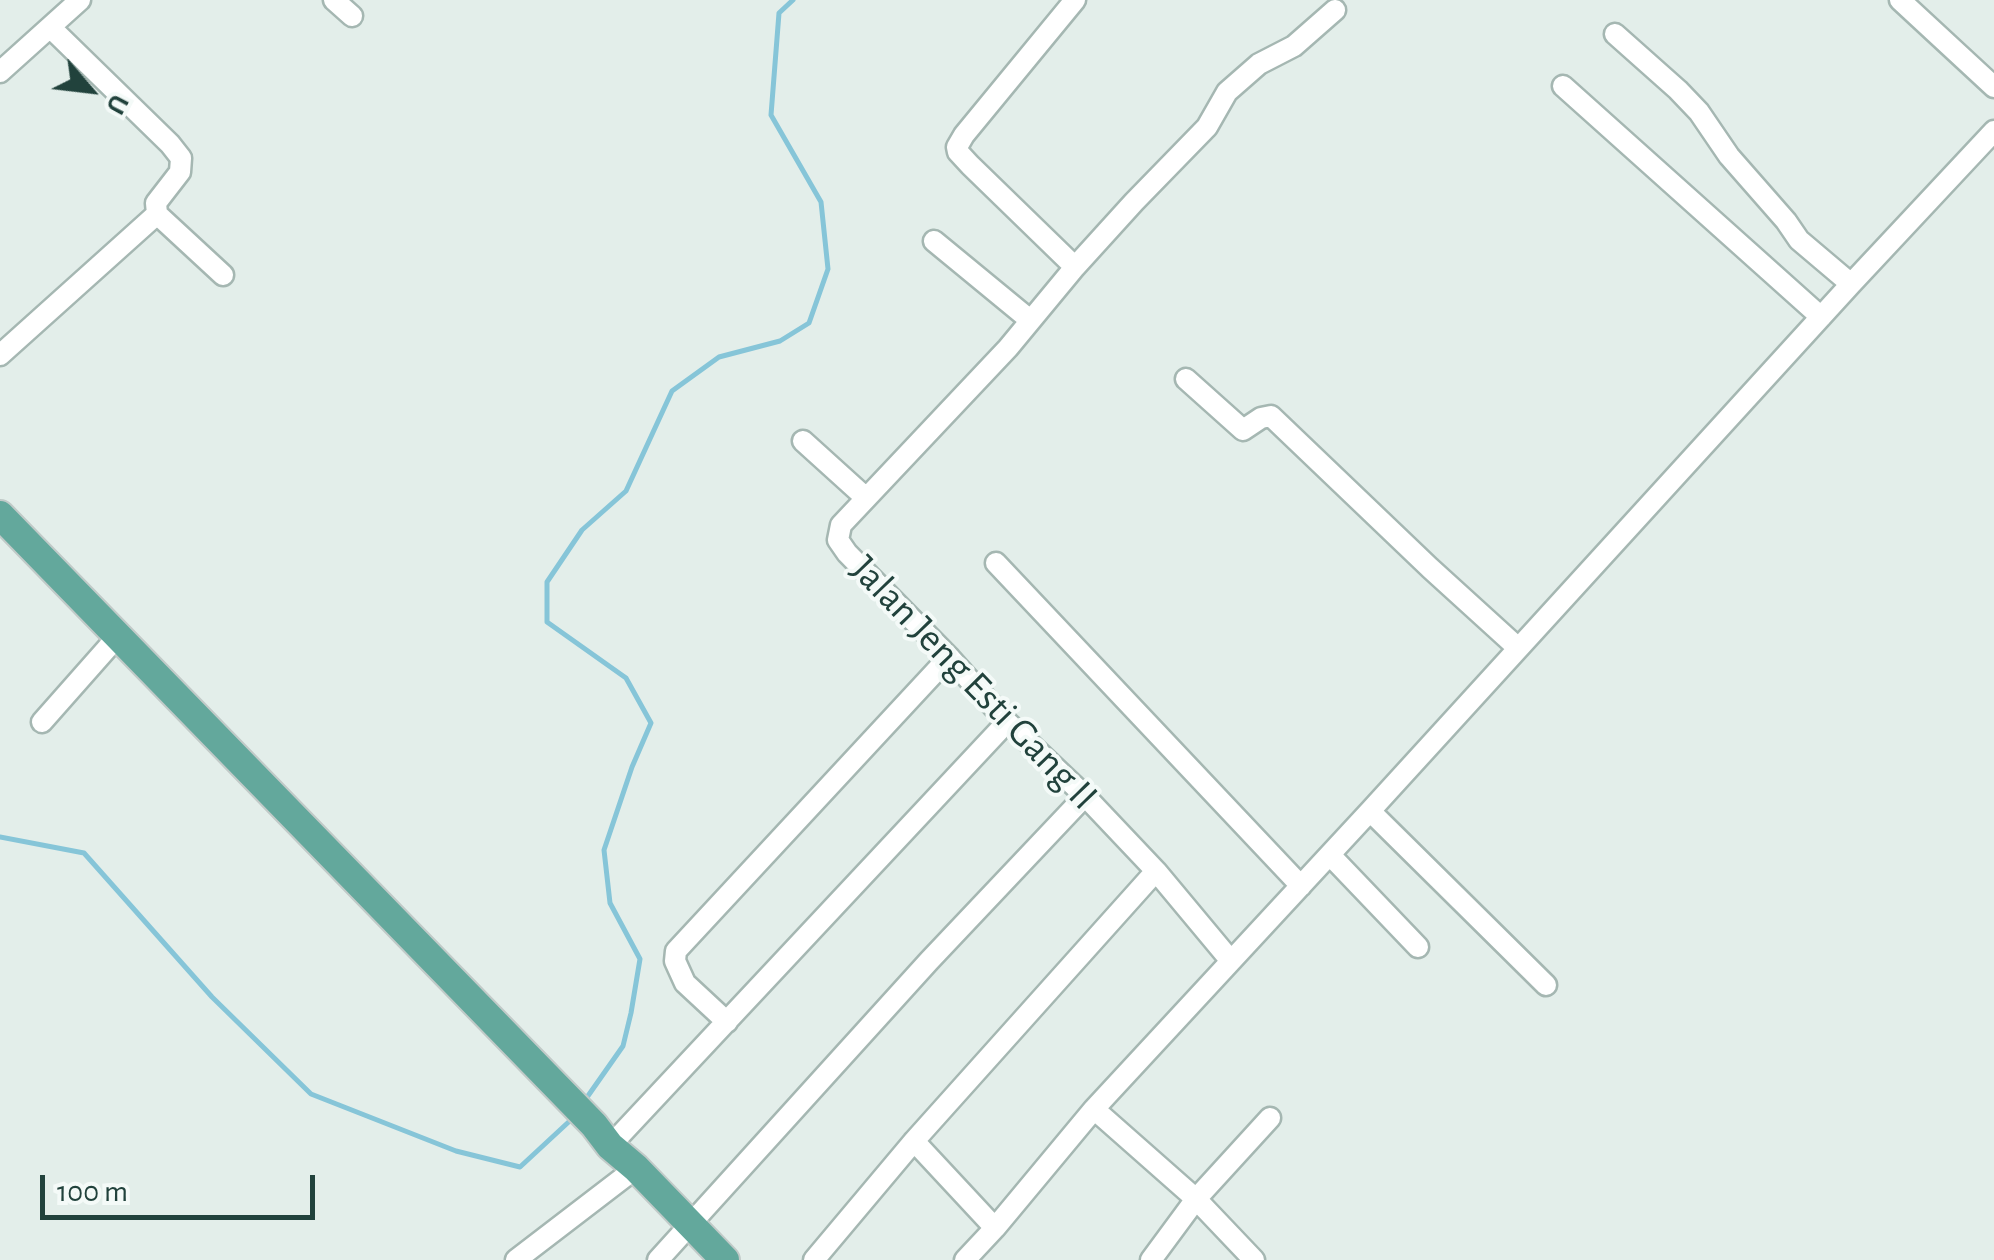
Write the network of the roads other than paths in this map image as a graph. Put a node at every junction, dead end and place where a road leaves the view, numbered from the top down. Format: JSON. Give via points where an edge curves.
{"nodes":[{"id":1,"x":334,"y":0,"type":"edge"},
{"id":2,"x":1074,"y":0,"type":"edge"},
{"id":3,"x":1900,"y":0,"type":"edge"},
{"id":4,"x":78,"y":1,"type":"edge"},
{"id":5,"x":1335,"y":3,"type":"edge"},
{"id":6,"x":352,"y":16,"type":"dead end"},
{"id":7,"x":50,"y":27,"type":"junction"},
{"id":8,"x":1615,"y":34,"type":"dead end"},
{"id":9,"x":0,"y":72,"type":"edge"},
{"id":10,"x":1563,"y":86,"type":"dead end"},
{"id":11,"x":1994,"y":86,"type":"edge"},
{"id":12,"x":1994,"y":131,"type":"edge"},
{"id":13,"x":156,"y":214,"type":"junction"},
{"id":14,"x":934,"y":241,"type":"dead end"},
{"id":15,"x":1076,"y":267,"type":"junction"},
{"id":16,"x":224,"y":275,"type":"dead end"},
{"id":17,"x":1851,"y":284,"type":"junction"},
{"id":18,"x":1821,"y":317,"type":"junction"},
{"id":19,"x":1030,"y":320,"type":"junction"},
{"id":20,"x":0,"y":356,"type":"edge"},
{"id":21,"x":1186,"y":380,"type":"dead end"},
{"id":22,"x":803,"y":441,"type":"dead end"},
{"id":23,"x":866,"y":498,"type":"junction"},
{"id":24,"x":0,"y":515,"type":"edge"},
{"id":25,"x":996,"y":562,"type":"dead end"},
{"id":26,"x":118,"y":636,"type":"junction"},
{"id":27,"x":1518,"y":648,"type":"junction"},
{"id":28,"x":949,"y":657,"type":"junction"},
{"id":29,"x":42,"y":722,"type":"dead end"},
{"id":30,"x":1007,"y":722,"type":"junction"},
{"id":31,"x":1085,"y":796,"type":"junction"},
{"id":32,"x":1370,"y":811,"type":"junction"},
{"id":33,"x":1330,"y":855,"type":"junction"},
{"id":34,"x":1156,"y":872,"type":"junction"},
{"id":35,"x":1301,"y":886,"type":"junction"},
{"id":36,"x":1418,"y":946,"type":"dead end"},
{"id":37,"x":1231,"y":961,"type":"junction"},
{"id":38,"x":1546,"y":985,"type":"dead end"},
{"id":39,"x":727,"y":1022,"type":"junction"},
{"id":40,"x":1094,"y":1108,"type":"junction"},
{"id":41,"x":1270,"y":1118,"type":"dead end"},
{"id":42,"x":602,"y":1136,"type":"junction"},
{"id":43,"x":914,"y":1141,"type":"junction"},
{"id":44,"x":636,"y":1168,"type":"junction"},
{"id":45,"x":1196,"y":1199,"type":"junction"},
{"id":46,"x":690,"y":1224,"type":"junction"},
{"id":47,"x":995,"y":1228,"type":"junction"},
{"id":48,"x":516,"y":1260,"type":"edge"},
{"id":49,"x":658,"y":1260,"type":"edge"},
{"id":50,"x":724,"y":1260,"type":"edge"},
{"id":51,"x":814,"y":1260,"type":"edge"},
{"id":52,"x":966,"y":1260,"type":"edge"},
{"id":53,"x":1151,"y":1260,"type":"edge"},
{"id":54,"x":1254,"y":1260,"type":"edge"}],
"edges":[{"from":1,"to":6,"type":"street"},
{"from":2,"to":15,"type":"street","via":[[964,135],[958,152]]},
{"from":3,"to":11,"type":"street"},
{"from":4,"to":7,"type":"street"},
{"from":5,"to":15,"type":"street","name":"Jalan Jeng Esti Gang II","via":[[1294,46],[1227,92],[1207,127]]},
{"from":7,"to":9,"type":"street"},
{"from":7,"to":13,"type":"street","via":[[182,158]]},
{"from":8,"to":17,"type":"street","via":[[1699,112],[1799,240]]},
{"from":10,"to":18,"type":"street"},
{"from":12,"to":17,"type":"street"},
{"from":13,"to":16,"type":"street"},
{"from":13,"to":20,"type":"street"},
{"from":14,"to":19,"type":"street"},
{"from":15,"to":19,"type":"street","name":"Jalan Jeng Esti Gang II"},
{"from":17,"to":18,"type":"street"},
{"from":18,"to":27,"type":"street"},
{"from":19,"to":23,"type":"street","name":"Jalan Jeng Esti Gang II"},
{"from":21,"to":27,"type":"street","via":[[1243,430],[1272,416]]},
{"from":22,"to":23,"type":"street"},
{"from":23,"to":28,"type":"street","name":"Jalan Jeng Esti Gang II","via":[[841,525],[838,540]]},
{"from":24,"to":26,"type":"main road"},
{"from":25,"to":35,"type":"street"},
{"from":26,"to":29,"type":"street"},
{"from":26,"to":42,"type":"main road"},
{"from":27,"to":32,"type":"street"},
{"from":28,"to":30,"type":"street","name":"Jalan Jeng Esti Gang II"},
{"from":28,"to":39,"type":"street","via":[[676,952],[685,984]]},
{"from":30,"to":31,"type":"street","name":"Jalan Jeng Esti Gang II"},
{"from":30,"to":39,"type":"street"},
{"from":31,"to":34,"type":"street","name":"Jalan Jeng Esti Gang II"},
{"from":31,"to":46,"type":"street"},
{"from":32,"to":33,"type":"street"},
{"from":32,"to":38,"type":"street"},
{"from":33,"to":35,"type":"street"},
{"from":33,"to":36,"type":"street"},
{"from":34,"to":37,"type":"street","name":"Jalan Jeng Esti Gang II"},
{"from":34,"to":43,"type":"street"},
{"from":35,"to":37,"type":"street"},
{"from":37,"to":40,"type":"street"},
{"from":39,"to":42,"type":"street"},
{"from":40,"to":45,"type":"street"},
{"from":40,"to":47,"type":"street"},
{"from":41,"to":45,"type":"street"},
{"from":42,"to":44,"type":"main road"},
{"from":43,"to":47,"type":"street"},
{"from":43,"to":51,"type":"street"},
{"from":44,"to":46,"type":"main road"},
{"from":44,"to":48,"type":"street"},
{"from":45,"to":53,"type":"street"},
{"from":45,"to":54,"type":"street"},
{"from":46,"to":49,"type":"street"},
{"from":46,"to":50,"type":"main road"},
{"from":47,"to":52,"type":"street"}]}
